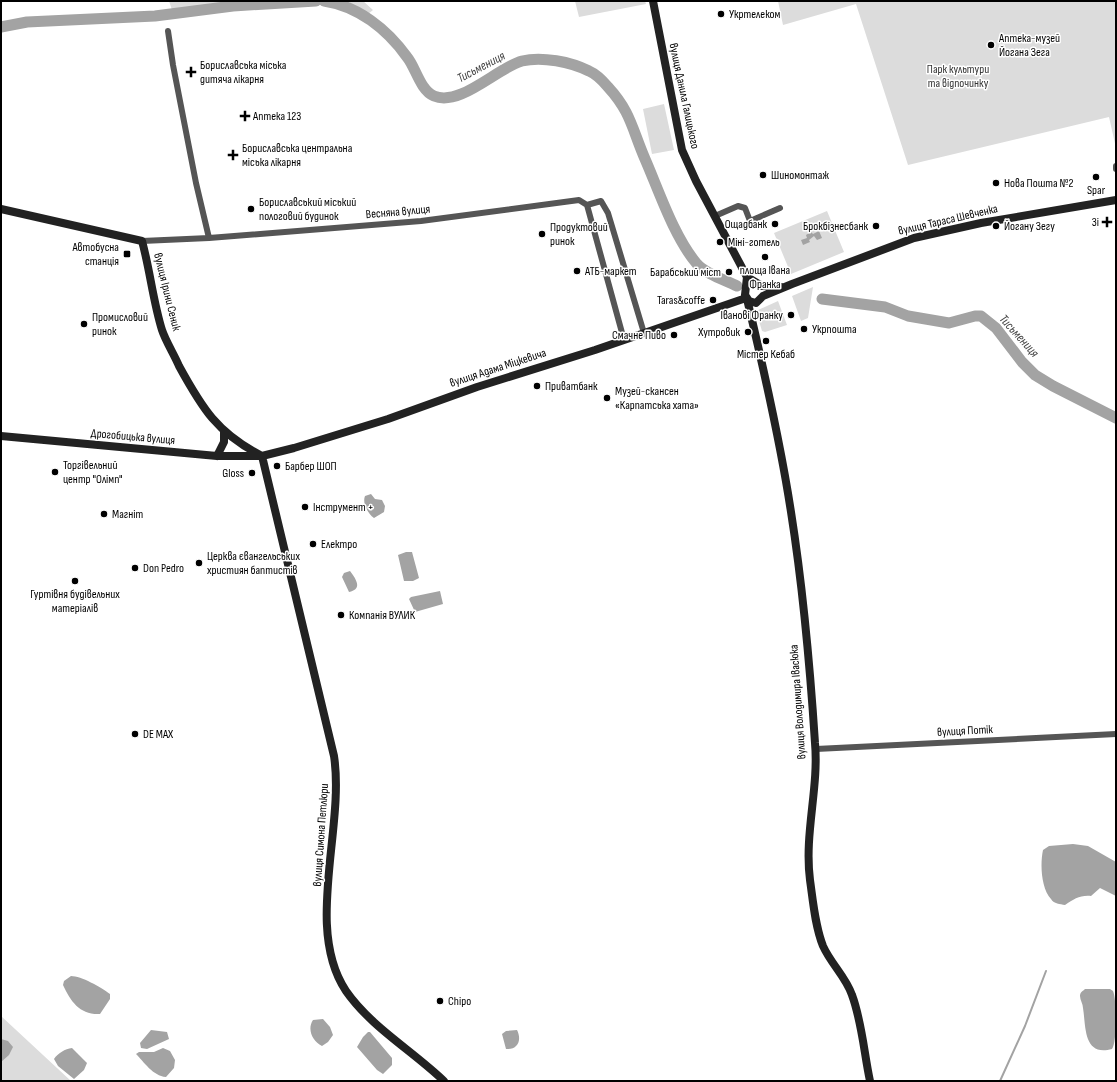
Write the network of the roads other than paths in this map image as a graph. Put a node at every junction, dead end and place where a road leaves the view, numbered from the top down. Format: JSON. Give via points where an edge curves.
{"nodes":[{"id":1,"x":653,"y":1,"type":"edge"},
{"id":2,"x":168,"y":31,"type":"dead end"},
{"id":3,"x":1116,"y":200,"type":"edge"},
{"id":4,"x":587,"y":205,"type":"junction"},
{"id":5,"x":780,"y":208,"type":"dead end"},
{"id":6,"x":1,"y":209,"type":"edge"},
{"id":7,"x":715,"y":216,"type":"junction"},
{"id":8,"x":209,"y":238,"type":"junction"},
{"id":9,"x":142,"y":241,"type":"junction"},
{"id":10,"x":747,"y":277,"type":"junction"},
{"id":11,"x":792,"y":284,"type":"junction"},
{"id":12,"x":758,"y":285,"type":"junction"},
{"id":13,"x":746,"y":289,"type":"junction"},
{"id":14,"x":763,"y":296,"type":"junction"},
{"id":15,"x":744,"y":299,"type":"junction"},
{"id":16,"x":756,"y":303,"type":"junction"},
{"id":17,"x":751,"y":314,"type":"junction"},
{"id":18,"x":644,"y":333,"type":"junction"},
{"id":19,"x":624,"y":340,"type":"junction"},
{"id":20,"x":224,"y":431,"type":"junction"},
{"id":21,"x":1,"y":436,"type":"edge"},
{"id":22,"x":217,"y":456,"type":"junction"},
{"id":23,"x":262,"y":456,"type":"junction"},
{"id":24,"x":1116,"y":734,"type":"edge"},
{"id":25,"x":816,"y":749,"type":"junction"},
{"id":26,"x":444,"y":1081,"type":"edge"},
{"id":27,"x":870,"y":1081,"type":"edge"}],
"edges":[{"from":1,"to":7,"type":"main road","name":"вулиця Данила Галицького","via":[[682,150]]},
{"from":2,"to":8,"type":"street","via":[[196,183]]},
{"from":3,"to":11,"type":"main road","name":"вулиця Тараса Шевченка","via":[[942,231],[893,246]]},
{"from":4,"to":8,"type":"street","name":"Весняна вулиця","via":[[579,200],[421,221]]},
{"from":4,"to":18,"type":"street","name":"Весняна вулиця","via":[[601,201],[608,212]]},
{"from":4,"to":19,"type":"street"},
{"from":5,"to":7,"type":"street","via":[[750,221],[745,208],[738,206]]},
{"from":6,"to":9,"type":"main road","name":"вулиця Ірини Сеник"},
{"from":7,"to":10,"type":"main road","name":"вулиця Данила Галицького"},
{"from":8,"to":9,"type":"street","name":"Весняна вулиця"},
{"from":9,"to":20,"type":"main road","name":"вулиця Ірини Сеник","via":[[162,330],[205,412]]},
{"from":10,"to":12,"type":"main road"},
{"from":10,"to":13,"type":"main road"},
{"from":11,"to":12,"type":"main road","via":[[775,288]]},
{"from":11,"to":14,"type":"main road"},
{"from":12,"to":13,"type":"main road","via":[[753,284]]},
{"from":12,"to":14,"type":"main road","via":[[762,288]]},
{"from":13,"to":15,"type":"main road"},
{"from":14,"to":16,"type":"main road"},
{"from":15,"to":16,"type":"main road"},
{"from":15,"to":17,"type":"main road"},
{"from":15,"to":18,"type":"main road","name":"вулиця Адама Міцкевича"},
{"from":16,"to":17,"type":"main road"},
{"from":17,"to":25,"type":"main road","name":"вулиця Володимира Івасюка","via":[[791,512],[811,681]]},
{"from":18,"to":19,"type":"main road","name":"вулиця Адама Міцкевича"},
{"from":19,"to":23,"type":"main road","name":"вулиця Адама Міцкевича","via":[[350,431]]},
{"from":20,"to":22,"type":"main road","via":[[224,442]]},
{"from":20,"to":23,"type":"main road","name":"вулиця Ірини Сеник"},
{"from":21,"to":22,"type":"main road","name":"Дрогобицька вулиця"},
{"from":22,"to":23,"type":"main road","name":"Дрогобицька вулиця"},
{"from":23,"to":26,"type":"main road","name":"вулиця Симона Петлюри","via":[[337,774],[326,919],[327,941],[332,961],[340,981],[355,1001]]},
{"from":24,"to":25,"type":"street","name":"вулиця Потік"},
{"from":25,"to":27,"type":"main road","name":"вулиця Володимира Івасюка","via":[[809,877],[816,921],[824,947],[852,994]]}]}
